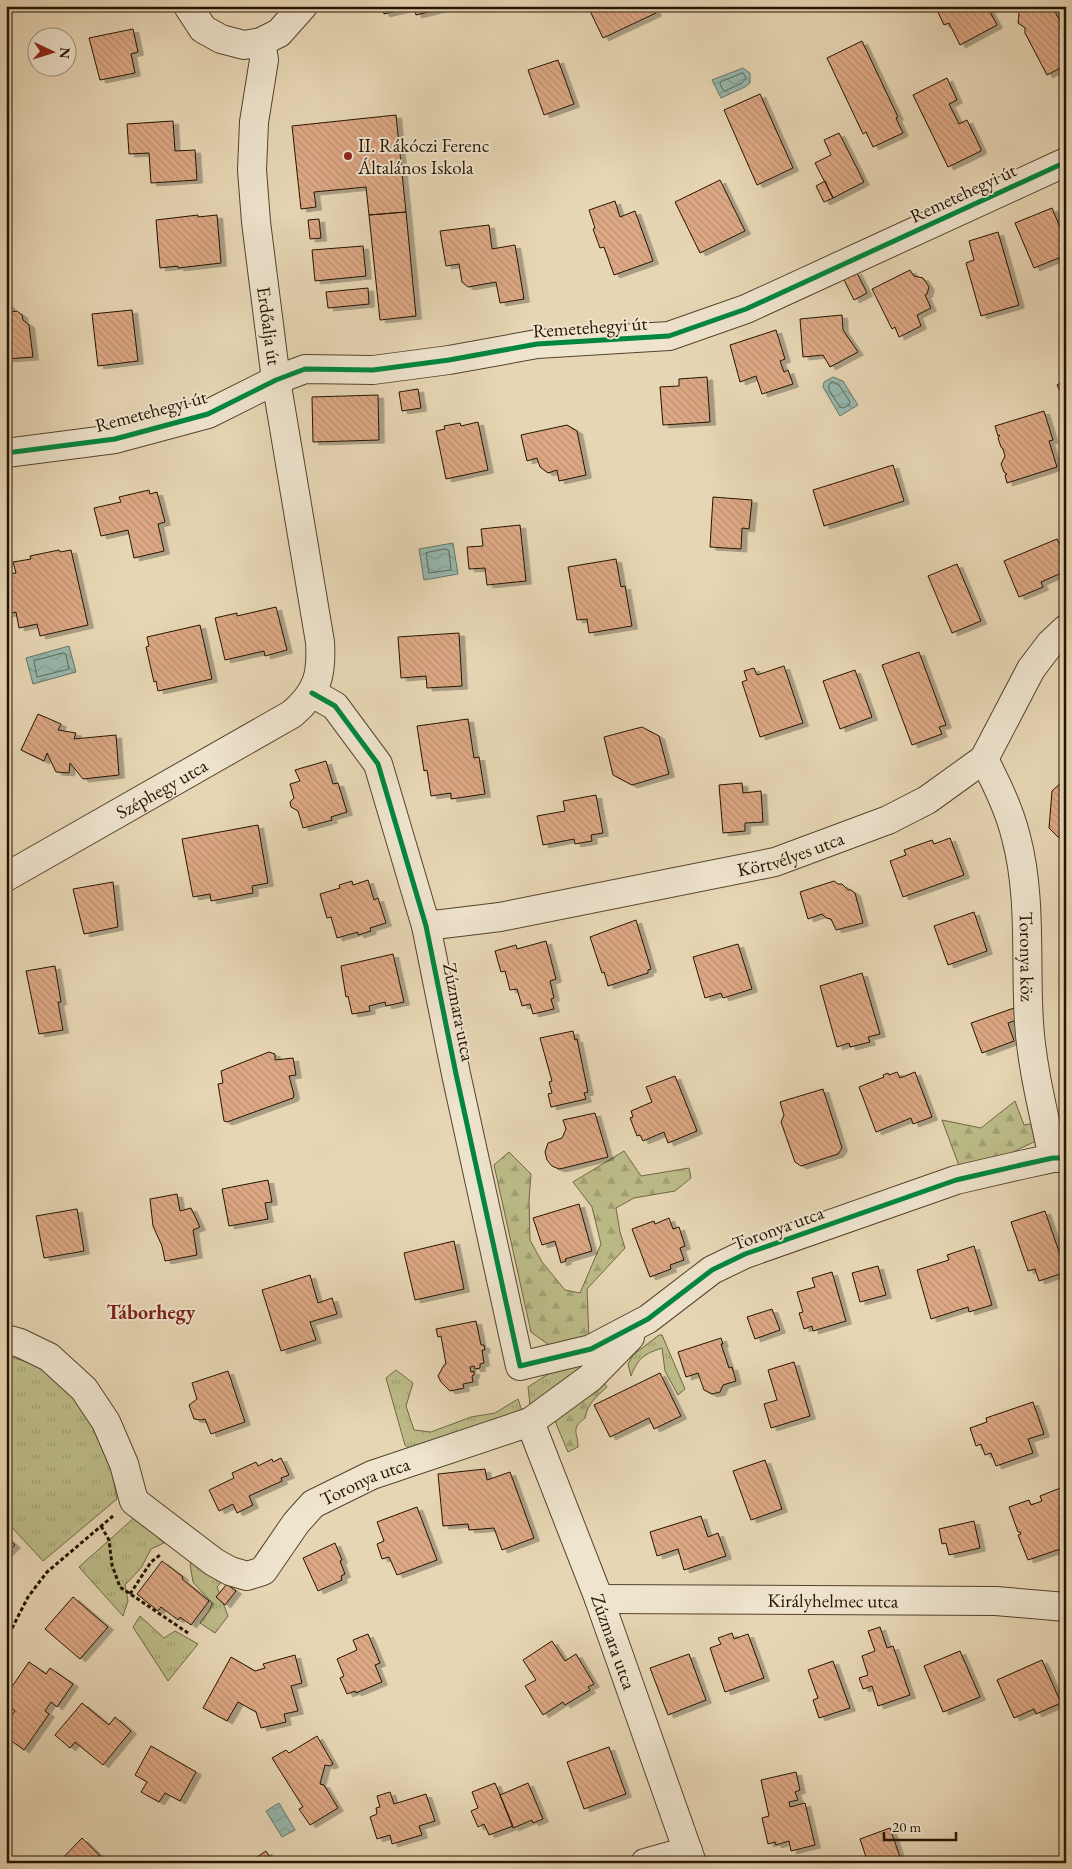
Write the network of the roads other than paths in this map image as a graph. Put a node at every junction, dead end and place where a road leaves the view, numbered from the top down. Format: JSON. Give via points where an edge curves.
{"nodes":[{"id":1,"x":188,"y":6,"type":"edge"},
{"id":2,"x":303,"y":6,"type":"edge"},
{"id":3,"x":261,"y":42,"type":"junction"},
{"id":4,"x":1066,"y":162,"type":"edge"},
{"id":5,"x":276,"y":380,"type":"junction"},
{"id":6,"x":6,"y":454,"type":"edge"},
{"id":7,"x":1066,"y":629,"type":"edge"},
{"id":8,"x":312,"y":693,"type":"junction"},
{"id":9,"x":984,"y":759,"type":"junction"},
{"id":10,"x":6,"y":878,"type":"edge"},
{"id":11,"x":426,"y":926,"type":"junction"},
{"id":12,"x":1060,"y":1158,"type":"edge"},
{"id":13,"x":648,"y":1319,"type":"junction"},
{"id":14,"x":6,"y":1339,"type":"edge"},
{"id":15,"x":520,"y":1366,"type":"joint"},
{"id":16,"x":530,"y":1422,"type":"junction"},
{"id":17,"x":599,"y":1599,"type":"junction"},
{"id":18,"x":1066,"y":1607,"type":"edge"},
{"id":19,"x":690,"y":1857,"type":"edge"},
{"id":20,"x":645,"y":1863,"type":"edge"}],
"edges":[{"from":1,"to":3,"type":"street","via":[[203,29],[221,39],[244,45]]},
{"from":2,"to":3,"type":"street","via":[[279,33]]},
{"from":3,"to":5,"type":"street","name":"Erdőalja út","via":[[264,60],[254,122],[252,170]]},
{"from":4,"to":5,"type":"street","name":"Remetehegyi út","via":[[746,309],[669,336],[537,344],[373,370],[305,369]]},
{"from":5,"to":6,"type":"street","name":"Remetehegyi út","via":[[208,414],[124,437]]},
{"from":5,"to":8,"type":"street","name":"Erdőalja út","via":[[320,642],[321,661]]},
{"from":7,"to":9,"type":"street","name":"Körtvélyes utca","via":[[1031,669]]},
{"from":8,"to":10,"type":"street","name":"Széphegy utca","via":[[292,714]]},
{"from":8,"to":11,"type":"street","name":"Zúzmara utca","via":[[335,706],[378,764]]},
{"from":9,"to":11,"type":"street","name":"Körtvélyes utca","via":[[960,778],[888,820],[775,862],[500,916]]},
{"from":9,"to":12,"type":"street","name":"Toronya köz","via":[[1000,790],[1016,839],[1024,882],[1029,1024],[1035,1069]]},
{"from":11,"to":15,"type":"street","name":"Zúzmara utca"},
{"from":12,"to":13,"type":"street","name":"Toronya utca","via":[[956,1180],[745,1254],[712,1270]]},
{"from":13,"to":15,"type":"street","name":"Toronya utca","via":[[591,1349]]},
{"from":13,"to":16,"type":"street","name":"Toronya utca","via":[[590,1378]]},
{"from":14,"to":16,"type":"street","name":"Toronya utca","via":[[49,1358],[84,1389],[106,1422],[124,1464],[134,1501],[214,1562],[247,1576],[262,1571],[313,1504],[372,1475]]},
{"from":16,"to":17,"type":"street","name":"Zúzmara utca"},
{"from":17,"to":18,"type":"street","name":"Királyhelmec utca","via":[[996,1601]]},
{"from":17,"to":19,"type":"street","name":"Zúzmara utca"},
{"from":19,"to":20,"type":"street"}]}
